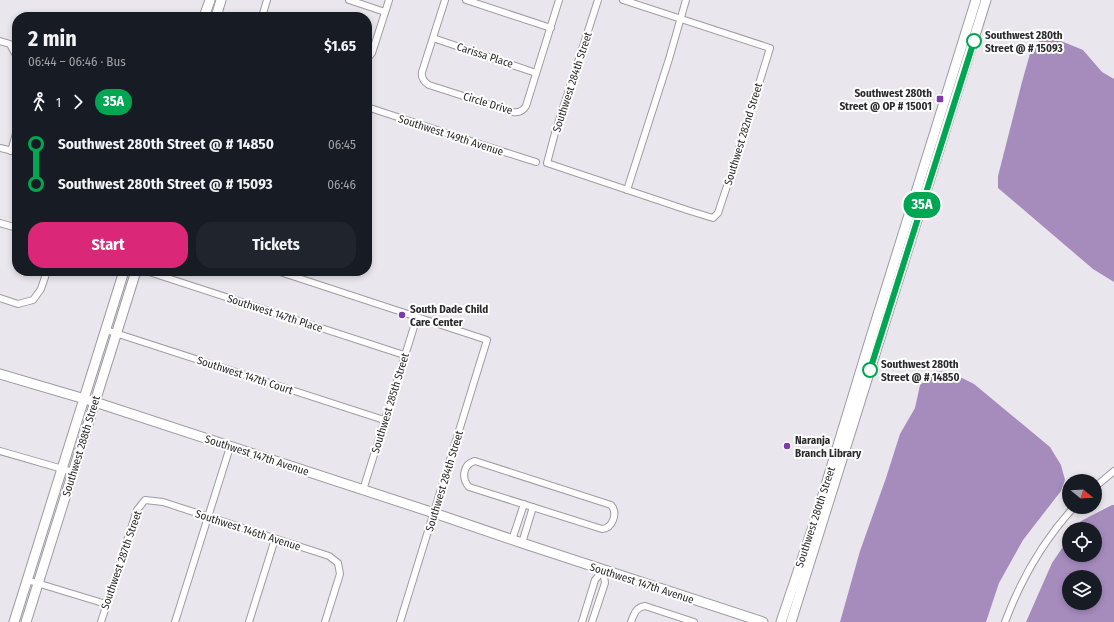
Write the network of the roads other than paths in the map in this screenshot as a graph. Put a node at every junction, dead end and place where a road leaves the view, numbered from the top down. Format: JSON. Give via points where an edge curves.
{"nodes":[{"id":1,"x":210,"y":0,"type":"edge"},
{"id":2,"x":221,"y":0,"type":"edge"},
{"id":3,"x":267,"y":0,"type":"edge"},
{"id":4,"x":349,"y":0,"type":"edge"},
{"id":5,"x":389,"y":0,"type":"edge"},
{"id":6,"x":445,"y":0,"type":"edge"},
{"id":7,"x":466,"y":0,"type":"edge"},
{"id":8,"x":559,"y":0,"type":"edge"},
{"id":9,"x":598,"y":0,"type":"edge"},
{"id":10,"x":623,"y":0,"type":"edge"},
{"id":11,"x":686,"y":0,"type":"edge"},
{"id":12,"x":976,"y":0,"type":"edge"},
{"id":13,"x":986,"y":0,"type":"edge"},
{"id":14,"x":206,"y":12,"type":"edge"},
{"id":15,"x":217,"y":12,"type":"edge"},
{"id":16,"x":263,"y":12,"type":"edge"},
{"id":17,"x":385,"y":12,"type":"junction"},
{"id":18,"x":680,"y":19,"type":"junction"},
{"id":19,"x":551,"y":28,"type":"junction"},
{"id":20,"x":432,"y":38,"type":"junction"},
{"id":21,"x":0,"y":41,"type":"edge"},
{"id":22,"x":962,"y":47,"type":"junction"},
{"id":23,"x":12,"y":48,"type":"edge"},
{"id":24,"x":971,"y":50,"type":"junction"},
{"id":25,"x":372,"y":53,"type":"edge"},
{"id":26,"x":536,"y":73,"type":"junction"},
{"id":27,"x":948,"y":106,"type":"junction"},
{"id":28,"x":372,"y":109,"type":"edge"},
{"id":29,"x":0,"y":148,"type":"edge"},
{"id":30,"x":12,"y":151,"type":"edge"},
{"id":31,"x":536,"y":162,"type":"dead end"},
{"id":32,"x":627,"y":190,"type":"junction"},
{"id":33,"x":0,"y":223,"type":"edge"},
{"id":34,"x":12,"y":227,"type":"edge"},
{"id":35,"x":45,"y":276,"type":"edge"},
{"id":36,"x":122,"y":276,"type":"edge"},
{"id":37,"x":134,"y":276,"type":"edge"},
{"id":38,"x":161,"y":276,"type":"edge"},
{"id":39,"x":292,"y":276,"type":"edge"},
{"id":40,"x":0,"y":298,"type":"edge"},
{"id":41,"x":417,"y":317,"type":"junction"},
{"id":42,"x":106,"y":330,"type":"junction"},
{"id":43,"x":116,"y":333,"type":"junction"},
{"id":44,"x":404,"y":355,"type":"junction"},
{"id":45,"x":0,"y":374,"type":"edge"},
{"id":46,"x":858,"y":394,"type":"junction"},
{"id":47,"x":84,"y":398,"type":"junction"},
{"id":48,"x":95,"y":402,"type":"junction"},
{"id":49,"x":384,"y":420,"type":"junction"},
{"id":50,"x":230,"y":447,"type":"junction"},
{"id":51,"x":0,"y":451,"type":"edge"},
{"id":52,"x":62,"y":469,"type":"junction"},
{"id":53,"x":1114,"y":471,"type":"edge"},
{"id":54,"x":73,"y":472,"type":"junction"},
{"id":55,"x":1102,"y":481,"type":"edge"},
{"id":56,"x":363,"y":490,"type":"junction"},
{"id":57,"x":145,"y":500,"type":"joint"},
{"id":58,"x":524,"y":504,"type":"junction"},
{"id":59,"x":533,"y":507,"type":"junction"},
{"id":60,"x":434,"y":513,"type":"junction"},
{"id":61,"x":1068,"y":514,"type":"edge"},
{"id":62,"x":208,"y":517,"type":"junction"},
{"id":63,"x":275,"y":539,"type":"junction"},
{"id":64,"x":512,"y":540,"type":"junction"},
{"id":65,"x":522,"y":543,"type":"junction"},
{"id":66,"x":603,"y":570,"type":"junction"},
{"id":67,"x":27,"y":580,"type":"junction"},
{"id":68,"x":38,"y":583,"type":"junction"},
{"id":69,"x":106,"y":604,"type":"junction"},
{"id":70,"x":14,"y":622,"type":"edge"},
{"id":71,"x":26,"y":622,"type":"edge"},
{"id":72,"x":101,"y":622,"type":"edge"},
{"id":73,"x":175,"y":622,"type":"edge"},
{"id":74,"x":250,"y":622,"type":"edge"},
{"id":75,"x":325,"y":622,"type":"edge"},
{"id":76,"x":400,"y":622,"type":"edge"},
{"id":77,"x":582,"y":622,"type":"edge"},
{"id":78,"x":592,"y":622,"type":"edge"},
{"id":79,"x":631,"y":622,"type":"edge"},
{"id":80,"x":694,"y":622,"type":"edge"},
{"id":81,"x":763,"y":622,"type":"edge"},
{"id":82,"x":781,"y":622,"type":"edge"},
{"id":83,"x":791,"y":622,"type":"edge"},
{"id":84,"x":1005,"y":622,"type":"edge"}],
"edges":[{"from":1,"to":14,"type":"street"},
{"from":2,"to":15,"type":"street"},
{"from":3,"to":16,"type":"street"},
{"from":4,"to":17,"type":"street"},
{"from":5,"to":17,"type":"street"},
{"from":6,"to":20,"type":"street","name":"Circle Drive"},
{"from":7,"to":19,"type":"street"},
{"from":8,"to":19,"type":"street","name":"Circle Drive"},
{"from":9,"to":32,"type":"street","name":"Southwest 284th Street","via":[[547,163]]},
{"from":10,"to":18,"type":"street"},
{"from":11,"to":18,"type":"street"},
{"from":12,"to":22,"type":"street","name":"Southwest 280th Street"},
{"from":13,"to":24,"type":"street","name":"Southwest 280th Street"},
{"from":17,"to":25,"type":"street"},
{"from":18,"to":32,"type":"street"},
{"from":18,"to":32,"type":"street","name":"Southwest 282nd Street","via":[[770,48],[733,168],[718,213],[713,218]]},
{"from":19,"to":26,"type":"street","name":"Circle Drive"},
{"from":20,"to":26,"type":"street","name":"Carissa Place"},
{"from":20,"to":26,"type":"street","name":"Circle Drive","via":[[422,72],[423,79],[429,85],[513,112],[521,112],[526,106]]},
{"from":21,"to":23,"type":"street","via":[[10,44]]},
{"from":22,"to":24,"type":"street"},
{"from":22,"to":27,"type":"street","name":"Southwest 280th Street"},
{"from":24,"to":27,"type":"street","name":"Southwest 280th Street"},
{"from":27,"to":46,"type":"street","name":"Southwest 280th Street"},
{"from":28,"to":31,"type":"street","name":"Southwest 149th Avenue"},
{"from":29,"to":30,"type":"street"},
{"from":33,"to":34,"type":"street"},
{"from":35,"to":40,"type":"street","via":[[41,289],[33,300],[18,304]]},
{"from":36,"to":42,"type":"street","name":"Southwest 288th Street"},
{"from":37,"to":43,"type":"street","name":"Southwest 288th Street"},
{"from":38,"to":44,"type":"street","name":"Southwest 147th Place"},
{"from":39,"to":41,"type":"street"},
{"from":41,"to":44,"type":"street","name":"Southwest 285th Street"},
{"from":41,"to":60,"type":"street","name":"Southwest 284th Street","via":[[487,340]]},
{"from":42,"to":43,"type":"street","name":"Southwest 147th Court"},
{"from":42,"to":47,"type":"street","name":"Southwest 288th Street"},
{"from":43,"to":48,"type":"street","name":"Southwest 288th Street"},
{"from":43,"to":49,"type":"street","name":"Southwest 147th Court"},
{"from":44,"to":49,"type":"street","name":"Southwest 285th Street"},
{"from":45,"to":47,"type":"street","name":"Southwest 147th Avenue"},
{"from":46,"to":82,"type":"street","name":"Southwest 280th Street"},
{"from":46,"to":83,"type":"street","name":"Southwest 280th Street"},
{"from":47,"to":48,"type":"street","name":"Southwest 147th Avenue"},
{"from":47,"to":52,"type":"street","name":"Southwest 288th Street"},
{"from":48,"to":50,"type":"street","name":"Southwest 147th Avenue"},
{"from":48,"to":54,"type":"street","name":"Southwest 288th Street"},
{"from":49,"to":56,"type":"street","name":"Southwest 285th Street"},
{"from":50,"to":56,"type":"street","name":"Southwest 147th Avenue"},
{"from":50,"to":62,"type":"street"},
{"from":51,"to":52,"type":"street"},
{"from":52,"to":54,"type":"street"},
{"from":52,"to":67,"type":"street","name":"Southwest 288th Street"},
{"from":53,"to":55,"type":"street"},
{"from":54,"to":68,"type":"street","name":"Southwest 288th Street"},
{"from":56,"to":60,"type":"street","name":"Southwest 147th Avenue"},
{"from":57,"to":62,"type":"street","name":"Southwest 146th Avenue","via":[[163,502]]},
{"from":57,"to":69,"type":"street","name":"Southwest 287th Street","via":[[137,510]]},
{"from":58,"to":59,"type":"street"},
{"from":58,"to":59,"type":"street","via":[[469,487],[464,476],[467,465],[478,461],[604,502],[614,507],[615,514],[609,527],[602,529]]},
{"from":58,"to":64,"type":"street"},
{"from":59,"to":65,"type":"street"},
{"from":60,"to":64,"type":"street","name":"Southwest 147th Avenue"},
{"from":60,"to":76,"type":"street","name":"Southwest 284th Street"},
{"from":61,"to":84,"type":"street","via":[[1038,554]]},
{"from":62,"to":63,"type":"street","name":"Southwest 146th Avenue"},
{"from":62,"to":73,"type":"street"},
{"from":63,"to":74,"type":"street"},
{"from":63,"to":75,"type":"street","name":"Southwest 146th Avenue","via":[[329,556],[338,563],[340,574]]},
{"from":64,"to":65,"type":"street","name":"Southwest 147th Avenue"},
{"from":65,"to":66,"type":"street","name":"Southwest 147th Avenue"},
{"from":66,"to":77,"type":"street","via":[[595,580]]},
{"from":66,"to":78,"type":"street","via":[[605,583]]},
{"from":66,"to":81,"type":"street","name":"Southwest 147th Avenue"},
{"from":67,"to":68,"type":"street"},
{"from":67,"to":70,"type":"street","name":"Southwest 288th Street"},
{"from":68,"to":69,"type":"street"},
{"from":68,"to":71,"type":"street","name":"Southwest 288th Street"},
{"from":69,"to":72,"type":"street","name":"Southwest 287th Street"},
{"from":79,"to":80,"type":"street","via":[[636,611],[645,606]]}]}
